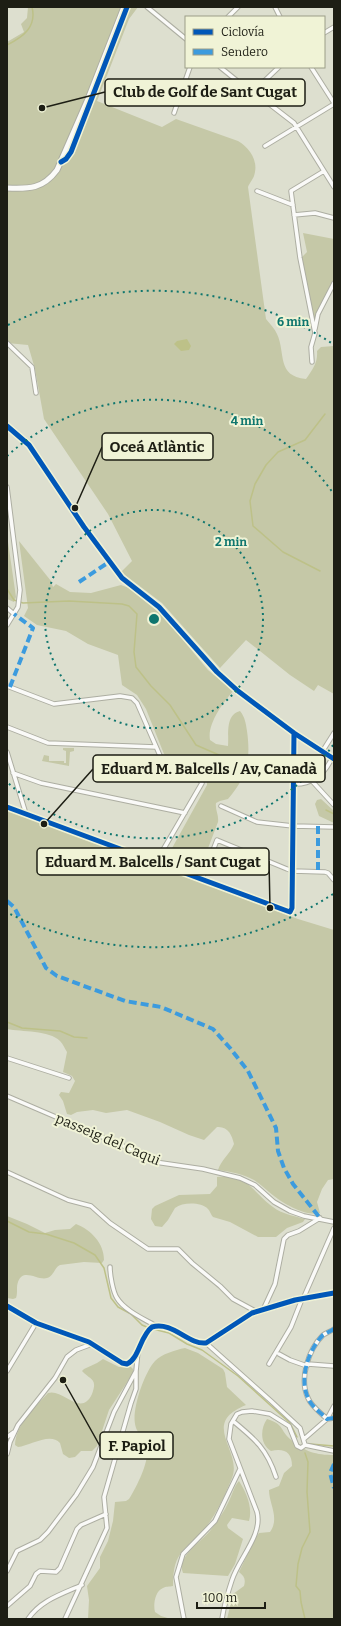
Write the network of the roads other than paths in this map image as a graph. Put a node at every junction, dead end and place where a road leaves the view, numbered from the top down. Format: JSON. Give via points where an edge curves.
{"nodes":[{"id":1,"x":124,"y":7,"type":"edge"},
{"id":2,"x":147,"y":7,"type":"edge"},
{"id":3,"x":238,"y":7,"type":"edge"},
{"id":4,"x":275,"y":7,"type":"edge"},
{"id":5,"x":229,"y":16,"type":"edge"},
{"id":6,"x":280,"y":16,"type":"edge"},
{"id":7,"x":334,"y":27,"type":"edge"},
{"id":8,"x":325,"y":32,"type":"edge"},
{"id":9,"x":185,"y":38,"type":"edge"},
{"id":10,"x":190,"y":68,"type":"edge"},
{"id":11,"x":221,"y":68,"type":"edge"},
{"id":12,"x":278,"y":68,"type":"edge"},
{"id":13,"x":312,"y":68,"type":"edge"},
{"id":14,"x":147,"y":87,"type":"dead end"},
{"id":15,"x":246,"y":88,"type":"junction"},
{"id":16,"x":257,"y":88,"type":"junction"},
{"id":17,"x":259,"y":96,"type":"junction"},
{"id":18,"x":179,"y":99,"type":"junction"},
{"id":19,"x":334,"y":104,"type":"edge"},
{"id":20,"x":174,"y":113,"type":"dead end"},
{"id":21,"x":297,"y":126,"type":"junction"},
{"id":22,"x":265,"y":146,"type":"dead end"},
{"id":23,"x":324,"y":171,"type":"junction"},
{"id":24,"x":334,"y":187,"type":"edge"},
{"id":25,"x":7,"y":188,"type":"edge"},
{"id":26,"x":257,"y":191,"type":"dead end"},
{"id":27,"x":292,"y":205,"type":"junction"},
{"id":28,"x":294,"y":215,"type":"junction"},
{"id":29,"x":334,"y":218,"type":"edge"},
{"id":30,"x":334,"y":282,"type":"edge"},
{"id":31,"x":315,"y":333,"type":"junction"},
{"id":32,"x":7,"y":343,"type":"edge"},
{"id":33,"x":312,"y":362,"type":"dead end"},
{"id":34,"x":36,"y":393,"type":"dead end"},
{"id":35,"x":7,"y":426,"type":"edge"},
{"id":36,"x":7,"y":487,"type":"edge"},
{"id":37,"x":7,"y":608,"type":"edge"},
{"id":38,"x":14,"y":614,"type":"junction"},
{"id":39,"x":7,"y":625,"type":"edge"},
{"id":40,"x":7,"y":686,"type":"edge"},
{"id":41,"x":7,"y":727,"type":"edge"},
{"id":42,"x":294,"y":733,"type":"junction"},
{"id":43,"x":334,"y":733,"type":"edge"},
{"id":44,"x":156,"y":747,"type":"junction"},
{"id":45,"x":7,"y":752,"type":"edge"},
{"id":46,"x":322,"y":752,"type":"junction"},
{"id":47,"x":333,"y":759,"type":"edge"},
{"id":48,"x":13,"y":773,"type":"junction"},
{"id":49,"x":312,"y":781,"type":"junction"},
{"id":50,"x":293,"y":784,"type":"junction"},
{"id":51,"x":334,"y":805,"type":"edge"},
{"id":52,"x":220,"y":806,"type":"dead end"},
{"id":53,"x":7,"y":807,"type":"edge"},
{"id":54,"x":185,"y":813,"type":"junction"},
{"id":55,"x":26,"y":814,"type":"junction"},
{"id":56,"x":293,"y":826,"type":"junction"},
{"id":57,"x":334,"y":827,"type":"edge"},
{"id":58,"x":156,"y":862,"type":"junction"},
{"id":59,"x":293,"y":871,"type":"junction"},
{"id":60,"x":202,"y":879,"type":"junction"},
{"id":61,"x":334,"y":880,"type":"edge"},
{"id":62,"x":7,"y":1058,"type":"edge"},
{"id":63,"x":69,"y":1078,"type":"dead end"},
{"id":64,"x":7,"y":1096,"type":"edge"},
{"id":65,"x":7,"y":1172,"type":"edge"},
{"id":66,"x":320,"y":1218,"type":"junction"},
{"id":67,"x":334,"y":1222,"type":"edge"},
{"id":68,"x":334,"y":1228,"type":"edge"},
{"id":69,"x":110,"y":1268,"type":"dead end"},
{"id":70,"x":334,"y":1293,"type":"edge"},
{"id":71,"x":303,"y":1299,"type":"junction"},
{"id":72,"x":7,"y":1306,"type":"edge"},
{"id":73,"x":263,"y":1310,"type":"junction"},
{"id":74,"x":257,"y":1312,"type":"junction"},
{"id":75,"x":36,"y":1323,"type":"junction"},
{"id":76,"x":152,"y":1327,"type":"junction"},
{"id":77,"x":334,"y":1329,"type":"edge"},
{"id":78,"x":206,"y":1343,"type":"junction"},
{"id":79,"x":92,"y":1344,"type":"junction"},
{"id":80,"x":139,"y":1346,"type":"junction"},
{"id":81,"x":279,"y":1354,"type":"dead end"},
{"id":82,"x":269,"y":1364,"type":"dead end"},
{"id":83,"x":307,"y":1365,"type":"junction"},
{"id":84,"x":334,"y":1366,"type":"edge"},
{"id":85,"x":7,"y":1371,"type":"edge"},
{"id":86,"x":136,"y":1372,"type":"junction"},
{"id":87,"x":334,"y":1406,"type":"edge"},
{"id":88,"x":334,"y":1418,"type":"edge"},
{"id":89,"x":327,"y":1419,"type":"junction"},
{"id":90,"x":233,"y":1421,"type":"junction"},
{"id":91,"x":15,"y":1432,"type":"junction"},
{"id":92,"x":7,"y":1437,"type":"edge"},
{"id":93,"x":304,"y":1439,"type":"junction"},
{"id":94,"x":305,"y":1445,"type":"junction"},
{"id":95,"x":334,"y":1451,"type":"edge"},
{"id":96,"x":7,"y":1454,"type":"edge"},
{"id":97,"x":240,"y":1469,"type":"junction"},
{"id":98,"x":276,"y":1477,"type":"dead end"},
{"id":99,"x":106,"y":1514,"type":"junction"},
{"id":100,"x":7,"y":1571,"type":"edge"},
{"id":101,"x":82,"y":1584,"type":"junction"},
{"id":102,"x":7,"y":1606,"type":"edge"},
{"id":103,"x":28,"y":1619,"type":"edge"},
{"id":104,"x":65,"y":1619,"type":"edge"},
{"id":105,"x":184,"y":1619,"type":"edge"},
{"id":106,"x":222,"y":1619,"type":"edge"}],
"edges":[{"from":1,"to":25,"type":"street","via":[[88,99],[52,178],[34,188]]},
{"from":2,"to":9,"type":"street"},
{"from":3,"to":5,"type":"street"},
{"from":4,"to":6,"type":"street"},
{"from":7,"to":8,"type":"street"},
{"from":10,"to":18,"type":"street"},
{"from":11,"to":15,"type":"street"},
{"from":12,"to":16,"type":"street"},
{"from":13,"to":19,"type":"street"},
{"from":14,"to":18,"type":"street"},
{"from":15,"to":16,"type":"street","via":[[250,85]]},
{"from":15,"to":17,"type":"street","via":[[244,94],[248,99],[254,100]]},
{"from":16,"to":17,"type":"street"},
{"from":17,"to":21,"type":"street"},
{"from":18,"to":20,"type":"street"},
{"from":19,"to":21,"type":"street"},
{"from":21,"to":22,"type":"street"},
{"from":21,"to":23,"type":"street"},
{"from":23,"to":24,"type":"street"},
{"from":23,"to":27,"type":"street","via":[[291,191]]},
{"from":26,"to":27,"type":"street"},
{"from":27,"to":28,"type":"street"},
{"from":28,"to":29,"type":"street","via":[[315,213]]},
{"from":28,"to":31,"type":"street"},
{"from":30,"to":31,"type":"street","via":[[318,314]]},
{"from":31,"to":33,"type":"street","via":[[311,347]]},
{"from":32,"to":34,"type":"street","via":[[32,367]]},
{"from":35,"to":42,"type":"street","via":[[29,445],[122,578],[159,607],[217,672],[238,691]]},
{"from":36,"to":38,"type":"street","via":[[20,590],[18,607]]},
{"from":37,"to":38,"type":"street"},
{"from":38,"to":39,"type":"street"},
{"from":40,"to":44,"type":"street","via":[[54,704],[120,696],[132,698],[137,702]]},
{"from":41,"to":44,"type":"street","via":[[48,743]]},
{"from":42,"to":46,"type":"street"},
{"from":42,"to":50,"type":"street"},
{"from":43,"to":46,"type":"street"},
{"from":44,"to":54,"type":"street","via":[[169,772],[201,780],[201,786]]},
{"from":45,"to":48,"type":"street"},
{"from":46,"to":47,"type":"street"},
{"from":47,"to":49,"type":"street","via":[[321,775]]},
{"from":48,"to":54,"type":"street","via":[[41,783]]},
{"from":48,"to":55,"type":"street"},
{"from":49,"to":50,"type":"street"},
{"from":49,"to":51,"type":"street"},
{"from":50,"to":56,"type":"street"},
{"from":52,"to":56,"type":"street","via":[[257,822]]},
{"from":53,"to":55,"type":"street"},
{"from":54,"to":58,"type":"street"},
{"from":55,"to":58,"type":"street"},
{"from":56,"to":57,"type":"street"},
{"from":56,"to":59,"type":"street"},
{"from":58,"to":60,"type":"street"},
{"from":59,"to":60,"type":"street","via":[[217,840]]},
{"from":59,"to":60,"type":"street","via":[[291,911],[284,911]]},
{"from":59,"to":61,"type":"street","via":[[325,872]]},
{"from":62,"to":63,"type":"street"},
{"from":64,"to":66,"type":"street","name":"passeig del Caqui","via":[[155,1162],[203,1169],[246,1180],[290,1211]]},
{"from":65,"to":74,"type":"street","via":[[68,1200],[91,1206],[110,1223],[148,1248],[178,1249],[233,1299]]},
{"from":66,"to":67,"type":"street","name":"passeig del Caqui"},
{"from":66,"to":73,"type":"street","via":[[284,1239],[275,1284]]},
{"from":68,"to":71,"type":"street"},
{"from":69,"to":76,"type":"street","via":[[117,1298]]},
{"from":70,"to":71,"type":"street"},
{"from":71,"to":73,"type":"street"},
{"from":71,"to":82,"type":"street","via":[[291,1327]]},
{"from":72,"to":75,"type":"street"},
{"from":73,"to":74,"type":"street"},
{"from":74,"to":78,"type":"street","via":[[248,1315]]},
{"from":75,"to":79,"type":"street"},
{"from":75,"to":85,"type":"street"},
{"from":76,"to":78,"type":"street","via":[[168,1328],[197,1342]]},
{"from":76,"to":80,"type":"street"},
{"from":77,"to":83,"type":"street","via":[[324,1334],[314,1346]]},
{"from":78,"to":93,"type":"street","via":[[300,1428]]},
{"from":79,"to":80,"type":"street","via":[[125,1364],[131,1362]]},
{"from":79,"to":91,"type":"street","via":[[76,1350],[67,1357],[55,1378]]},
{"from":80,"to":86,"type":"street"},
{"from":81,"to":83,"type":"street"},
{"from":83,"to":84,"type":"street"},
{"from":83,"to":89,"type":"street","via":[[303,1381],[308,1399]]},
{"from":86,"to":99,"type":"street","via":[[136,1389],[104,1497]]},
{"from":86,"to":100,"type":"street","via":[[114,1412],[93,1467],[76,1495],[40,1540],[17,1551]]},
{"from":87,"to":89,"type":"street"},
{"from":88,"to":89,"type":"street"},
{"from":89,"to":93,"type":"street"},
{"from":90,"to":94,"type":"street","via":[[237,1414],[242,1412],[270,1414],[289,1426],[297,1446],[302,1448]]},
{"from":90,"to":97,"type":"street","via":[[229,1439],[237,1455]]},
{"from":90,"to":98,"type":"street","via":[[256,1439],[271,1461]]},
{"from":91,"to":92,"type":"street"},
{"from":91,"to":96,"type":"street"},
{"from":93,"to":94,"type":"street"},
{"from":94,"to":95,"type":"street"},
{"from":97,"to":105,"type":"street","via":[[214,1522],[183,1554],[176,1577]]},
{"from":97,"to":106,"type":"street","via":[[259,1523],[232,1579]]},
{"from":99,"to":101,"type":"street","via":[[107,1528]]},
{"from":99,"to":102,"type":"street","via":[[81,1525],[60,1568],[56,1572],[40,1571],[30,1586]]},
{"from":101,"to":103,"type":"street","via":[[46,1601],[34,1610]]},
{"from":101,"to":104,"type":"street"}]}
